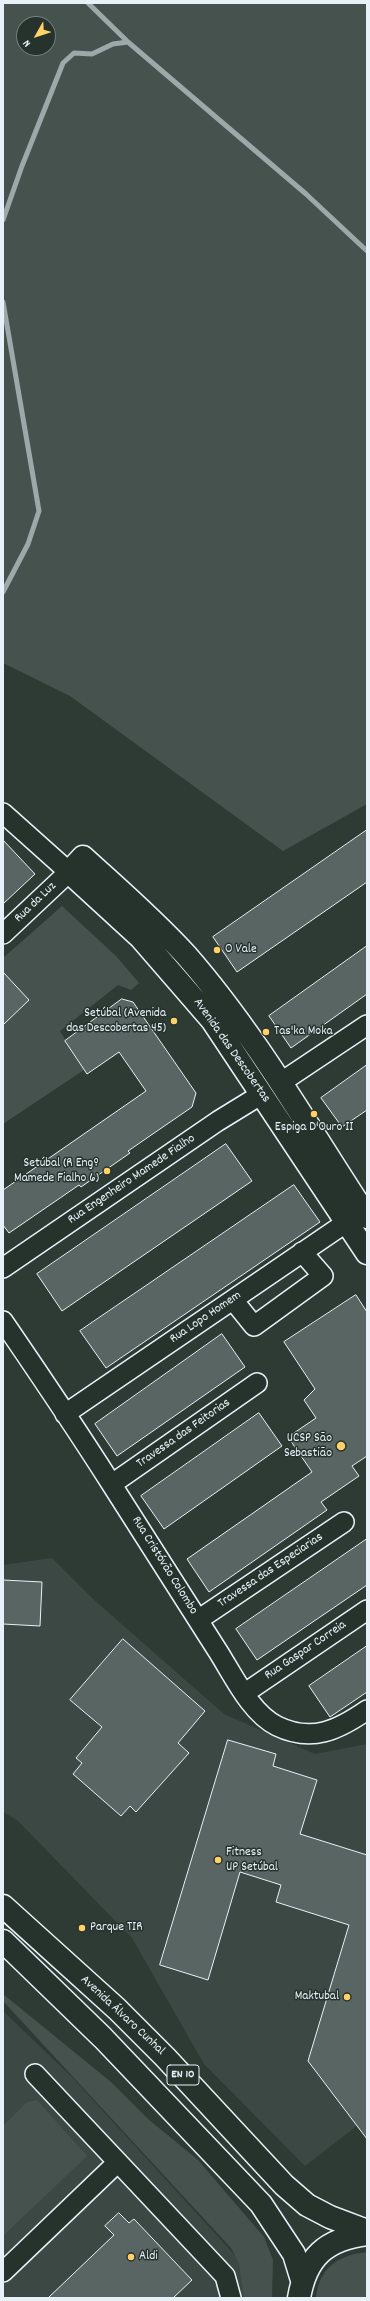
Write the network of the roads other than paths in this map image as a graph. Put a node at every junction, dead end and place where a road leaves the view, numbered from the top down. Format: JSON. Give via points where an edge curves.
{"nodes":[{"id":1,"x":3,"y":813,"type":"edge"},
{"id":2,"x":68,"y":872,"type":"junction"},
{"id":3,"x":3,"y":934,"type":"edge"},
{"id":4,"x":367,"y":1025,"type":"edge"},
{"id":5,"x":271,"y":1089,"type":"junction"},
{"id":6,"x":357,"y":1219,"type":"edge"},
{"id":7,"x":302,"y":1252,"type":"junction"},
{"id":8,"x":367,"y":1253,"type":"edge"},
{"id":9,"x":3,"y":1268,"type":"edge"},
{"id":10,"x":233,"y":1300,"type":"junction"},
{"id":11,"x":3,"y":1321,"type":"edge"},
{"id":12,"x":257,"y":1384,"type":"dead end"},
{"id":13,"x":65,"y":1414,"type":"junction"},
{"id":14,"x":112,"y":1484,"type":"junction"},
{"id":15,"x":344,"y":1522,"type":"dead end"},
{"id":16,"x":367,"y":1610,"type":"edge"},
{"id":17,"x":198,"y":1620,"type":"junction"},
{"id":18,"x":245,"y":1693,"type":"junction"},
{"id":19,"x":367,"y":1710,"type":"edge"},
{"id":20,"x":3,"y":1906,"type":"edge"},
{"id":21,"x":3,"y":1941,"type":"edge"},
{"id":22,"x":35,"y":2074,"type":"dead end"},
{"id":23,"x":118,"y":2162,"type":"junction"},
{"id":24,"x":367,"y":2232,"type":"edge"},
{"id":25,"x":3,"y":2272,"type":"edge"},
{"id":26,"x":301,"y":2289,"type":"edge"},
{"id":27,"x":231,"y":2298,"type":"edge"}],
"edges":[{"from":1,"to":2,"type":"street"},
{"from":2,"to":3,"type":"street","name":"Rua da Luz"},
{"from":2,"to":5,"type":"main road","name":"Avenida das Descobertas","via":[[83,857],[155,923],[220,997]]},
{"from":4,"to":5,"type":"street","name":"Rua Engenheiro Mamede Fialho"},
{"from":5,"to":6,"type":"main road","name":"Avenida das Descobertas"},
{"from":5,"to":9,"type":"street","name":"Rua Engenheiro Mamede Fialho","via":[[218,1121]]},
{"from":6,"to":7,"type":"street","name":"Rua Lopo Homem"},
{"from":6,"to":8,"type":"main road","name":"Avenida das Descobertas"},
{"from":7,"to":10,"type":"street","name":"Rua Lopo Homem"},
{"from":7,"to":10,"type":"street","via":[[323,1276],[254,1326]]},
{"from":10,"to":13,"type":"street","name":"Rua Lopo Homem"},
{"from":11,"to":13,"type":"street","name":"Rua Cristóvão Colombo"},
{"from":12,"to":14,"type":"street","name":"Travessa das Feitorias"},
{"from":13,"to":14,"type":"street","name":"Rua Cristóvão Colombo"},
{"from":14,"to":17,"type":"street","name":"Rua Cristóvão Colombo"},
{"from":15,"to":17,"type":"street","name":"Travessa das Especiarias"},
{"from":16,"to":18,"type":"street","name":"Rua Gaspar Correia"},
{"from":17,"to":18,"type":"street","name":"Rua Cristóvão Colombo"},
{"from":18,"to":19,"type":"street","name":"Rua Cristóvão Colombo","via":[[276,1725],[314,1734],[345,1725]]},
{"from":20,"to":24,"type":"main road","name":"Avenida Álvaro Cunhal","number":"EN 10","via":[[117,2009],[306,2205]]},
{"from":21,"to":26,"type":"main road","number":"EN 10","via":[[103,2038],[261,2204],[294,2254]]},
{"from":22,"to":23,"type":"street"},
{"from":23,"to":25,"type":"street"},
{"from":23,"to":27,"type":"street","via":[[225,2276]]},
{"from":24,"to":26,"type":"main road","number":"EN 10","via":[[330,2244],[312,2260]]}]}
